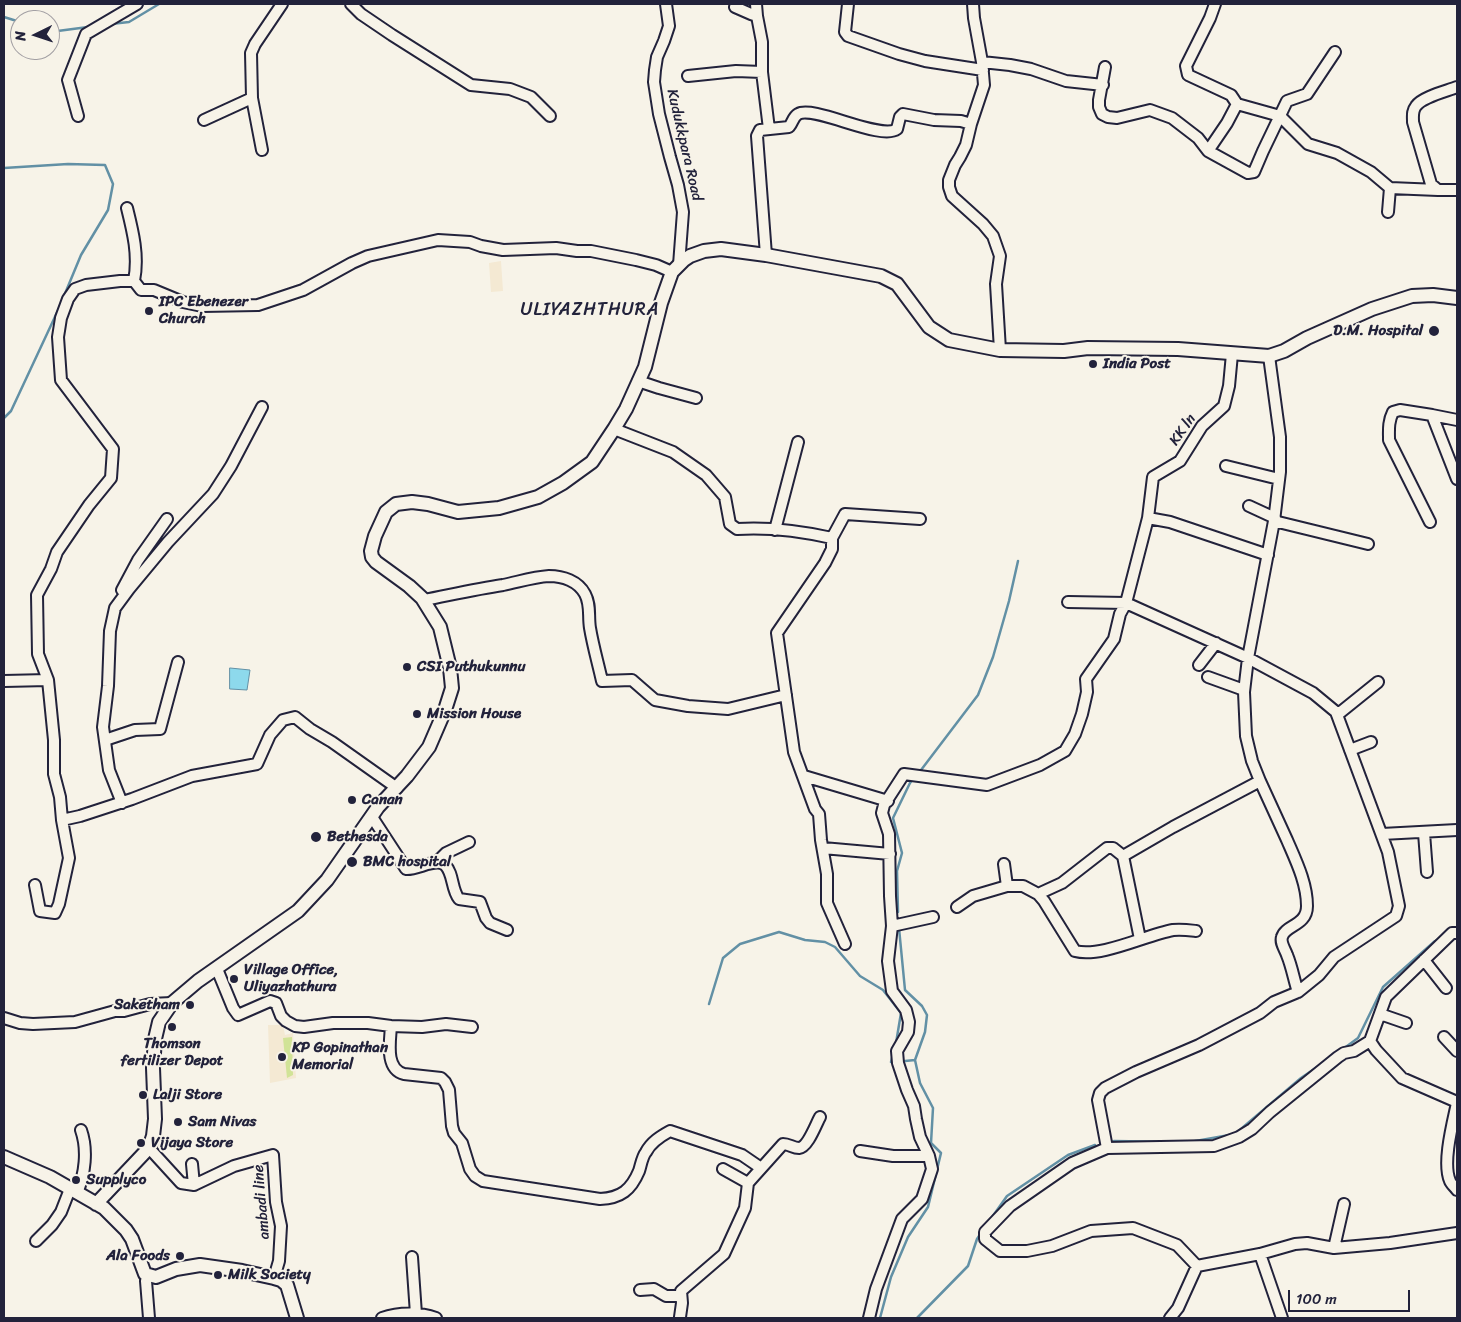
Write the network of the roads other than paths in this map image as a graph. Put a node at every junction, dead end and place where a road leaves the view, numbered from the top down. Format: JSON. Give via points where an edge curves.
{"nodes":[{"id":1,"x":137,"y":4,"type":"edge"},
{"id":2,"x":282,"y":4,"type":"edge"},
{"id":3,"x":351,"y":4,"type":"edge"},
{"id":4,"x":666,"y":4,"type":"edge"},
{"id":5,"x":756,"y":4,"type":"edge"},
{"id":6,"x":848,"y":4,"type":"edge"},
{"id":7,"x":973,"y":4,"type":"edge"},
{"id":8,"x":1215,"y":4,"type":"edge"},
{"id":9,"x":735,"y":7,"type":"dead end"},
{"id":10,"x":757,"y":16,"type":"junction"},
{"id":11,"x":1335,"y":52,"type":"dead end"},
{"id":12,"x":982,"y":66,"type":"junction"},
{"id":13,"x":1105,"y":67,"type":"dead end"},
{"id":14,"x":762,"y":72,"type":"junction"},
{"id":15,"x":688,"y":76,"type":"dead end"},
{"id":16,"x":1103,"y":85,"type":"junction"},
{"id":17,"x":1457,"y":87,"type":"edge"},
{"id":18,"x":252,"y":98,"type":"junction"},
{"id":19,"x":1237,"y":104,"type":"junction"},
{"id":20,"x":78,"y":116,"type":"dead end"},
{"id":21,"x":550,"y":116,"type":"dead end"},
{"id":22,"x":1280,"y":116,"type":"junction"},
{"id":23,"x":204,"y":120,"type":"dead end"},
{"id":24,"x":971,"y":124,"type":"junction"},
{"id":25,"x":769,"y":129,"type":"junction"},
{"id":26,"x":262,"y":150,"type":"dead end"},
{"id":27,"x":1208,"y":151,"type":"junction"},
{"id":28,"x":1390,"y":188,"type":"junction"},
{"id":29,"x":1438,"y":190,"type":"junction"},
{"id":30,"x":1457,"y":190,"type":"edge"},
{"id":31,"x":127,"y":208,"type":"dead end"},
{"id":32,"x":1388,"y":212,"type":"dead end"},
{"id":33,"x":766,"y":255,"type":"junction"},
{"id":34,"x":676,"y":268,"type":"junction"},
{"id":35,"x":134,"y":281,"type":"junction"},
{"id":36,"x":1457,"y":298,"type":"edge"},
{"id":37,"x":1000,"y":350,"type":"junction"},
{"id":38,"x":1232,"y":354,"type":"junction"},
{"id":39,"x":1269,"y":356,"type":"junction"},
{"id":40,"x":638,"y":381,"type":"junction"},
{"id":41,"x":696,"y":398,"type":"dead end"},
{"id":42,"x":262,"y":407,"type":"dead end"},
{"id":43,"x":1432,"y":415,"type":"junction"},
{"id":44,"x":1457,"y":420,"type":"edge"},
{"id":45,"x":614,"y":429,"type":"junction"},
{"id":46,"x":798,"y":442,"type":"dead end"},
{"id":47,"x":1226,"y":466,"type":"dead end"},
{"id":48,"x":1279,"y":479,"type":"junction"},
{"id":49,"x":1457,"y":479,"type":"edge"},
{"id":50,"x":1249,"y":506,"type":"dead end"},
{"id":51,"x":1148,"y":518,"type":"junction"},
{"id":52,"x":167,"y":519,"type":"dead end"},
{"id":53,"x":920,"y":520,"type":"dead end"},
{"id":54,"x":1275,"y":520,"type":"junction"},
{"id":55,"x":1430,"y":522,"type":"dead end"},
{"id":56,"x":775,"y":530,"type":"junction"},
{"id":57,"x":832,"y":538,"type":"junction"},
{"id":58,"x":1368,"y":544,"type":"dead end"},
{"id":59,"x":1268,"y":555,"type":"junction"},
{"id":60,"x":424,"y":600,"type":"junction"},
{"id":61,"x":1068,"y":602,"type":"dead end"},
{"id":62,"x":1126,"y":603,"type":"junction"},
{"id":63,"x":115,"y":608,"type":"junction"},
{"id":64,"x":1216,"y":643,"type":"junction"},
{"id":65,"x":1248,"y":658,"type":"junction"},
{"id":66,"x":178,"y":662,"type":"dead end"},
{"id":67,"x":1199,"y":665,"type":"dead end"},
{"id":68,"x":1208,"y":677,"type":"dead end"},
{"id":69,"x":48,"y":680,"type":"junction"},
{"id":70,"x":4,"y":681,"type":"edge"},
{"id":71,"x":1378,"y":682,"type":"dead end"},
{"id":72,"x":1244,"y":690,"type":"junction"},
{"id":73,"x":786,"y":696,"type":"junction"},
{"id":74,"x":1337,"y":715,"type":"junction"},
{"id":75,"x":105,"y":740,"type":"junction"},
{"id":76,"x":1371,"y":742,"type":"dead end"},
{"id":77,"x":1350,"y":750,"type":"junction"},
{"id":78,"x":804,"y":776,"type":"junction"},
{"id":79,"x":1260,"y":781,"type":"junction"},
{"id":80,"x":397,"y":788,"type":"junction"},
{"id":81,"x":888,"y":801,"type":"junction"},
{"id":82,"x":122,"y":803,"type":"junction"},
{"id":83,"x":372,"y":817,"type":"junction"},
{"id":84,"x":62,"y":820,"type":"junction"},
{"id":85,"x":1457,"y":830,"type":"edge"},
{"id":86,"x":1424,"y":832,"type":"junction"},
{"id":87,"x":1382,"y":834,"type":"junction"},
{"id":88,"x":469,"y":842,"type":"dead end"},
{"id":89,"x":823,"y":848,"type":"junction"},
{"id":90,"x":890,"y":854,"type":"junction"},
{"id":91,"x":1123,"y":856,"type":"junction"},
{"id":92,"x":437,"y":862,"type":"junction"},
{"id":93,"x":1004,"y":864,"type":"dead end"},
{"id":94,"x":1427,"y":872,"type":"dead end"},
{"id":95,"x":35,"y":885,"type":"dead end"},
{"id":96,"x":1007,"y":886,"type":"junction"},
{"id":97,"x":1038,"y":894,"type":"junction"},
{"id":98,"x":957,"y":907,"type":"dead end"},
{"id":99,"x":933,"y":917,"type":"dead end"},
{"id":100,"x":892,"y":926,"type":"junction"},
{"id":101,"x":507,"y":930,"type":"dead end"},
{"id":102,"x":1196,"y":931,"type":"dead end"},
{"id":103,"x":1457,"y":933,"type":"edge"},
{"id":104,"x":1140,"y":939,"type":"junction"},
{"id":105,"x":845,"y":944,"type":"dead end"},
{"id":106,"x":1424,"y":960,"type":"junction"},
{"id":107,"x":217,"y":969,"type":"junction"},
{"id":108,"x":1446,"y":988,"type":"dead end"},
{"id":109,"x":1298,"y":992,"type":"junction"},
{"id":110,"x":172,"y":1003,"type":"junction"},
{"id":111,"x":1380,"y":1014,"type":"junction"},
{"id":112,"x":4,"y":1018,"type":"edge"},
{"id":113,"x":1406,"y":1023,"type":"dead end"},
{"id":114,"x":391,"y":1026,"type":"junction"},
{"id":115,"x":472,"y":1026,"type":"dead end"},
{"id":116,"x":1444,"y":1037,"type":"dead end"},
{"id":117,"x":1370,"y":1041,"type":"junction"},
{"id":118,"x":1457,"y":1051,"type":"edge"},
{"id":119,"x":1457,"y":1103,"type":"edge"},
{"id":120,"x":820,"y":1117,"type":"dead end"},
{"id":121,"x":81,"y":1130,"type":"dead end"},
{"id":122,"x":149,"y":1148,"type":"junction"},
{"id":123,"x":1108,"y":1148,"type":"junction"},
{"id":124,"x":860,"y":1151,"type":"dead end"},
{"id":125,"x":929,"y":1156,"type":"junction"},
{"id":126,"x":4,"y":1157,"type":"edge"},
{"id":127,"x":192,"y":1164,"type":"dead end"},
{"id":128,"x":761,"y":1168,"type":"junction"},
{"id":129,"x":723,"y":1169,"type":"dead end"},
{"id":130,"x":748,"y":1183,"type":"junction"},
{"id":131,"x":194,"y":1185,"type":"junction"},
{"id":132,"x":1457,"y":1190,"type":"edge"},
{"id":133,"x":74,"y":1191,"type":"junction"},
{"id":134,"x":96,"y":1204,"type":"junction"},
{"id":135,"x":1344,"y":1204,"type":"dead end"},
{"id":136,"x":1457,"y":1233,"type":"edge"},
{"id":137,"x":36,"y":1241,"type":"dead end"},
{"id":138,"x":1334,"y":1248,"type":"junction"},
{"id":139,"x":1260,"y":1254,"type":"junction"},
{"id":140,"x":412,"y":1257,"type":"dead end"},
{"id":141,"x":1198,"y":1266,"type":"junction"},
{"id":142,"x":149,"y":1275,"type":"junction"},
{"id":143,"x":274,"y":1278,"type":"junction"},
{"id":144,"x":640,"y":1290,"type":"dead end"},
{"id":145,"x":681,"y":1296,"type":"junction"},
{"id":146,"x":416,"y":1314,"type":"junction"},
{"id":147,"x":149,"y":1318,"type":"edge"},
{"id":148,"x":296,"y":1318,"type":"edge"},
{"id":149,"x":382,"y":1318,"type":"edge"},
{"id":150,"x":436,"y":1318,"type":"edge"},
{"id":151,"x":681,"y":1318,"type":"edge"},
{"id":152,"x":869,"y":1318,"type":"edge"},
{"id":153,"x":1170,"y":1318,"type":"edge"},
{"id":154,"x":1282,"y":1318,"type":"edge"}],
"edges":[{"from":1,"to":20,"type":"street","via":[[86,34],[68,80]]},
{"from":2,"to":18,"type":"street","via":[[251,53]]},
{"from":3,"to":21,"type":"street","via":[[392,35],[471,85],[510,89],[531,97]]},
{"from":4,"to":34,"type":"street","name":"Kudukkpara Road","via":[[669,26],[657,57],[654,82],[683,212]]},
{"from":5,"to":10,"type":"street"},
{"from":6,"to":12,"type":"street","via":[[845,32],[848,36],[925,60]]},
{"from":7,"to":12,"type":"street"},
{"from":8,"to":19,"type":"street","via":[[1186,66],[1188,74],[1232,95]]},
{"from":9,"to":10,"type":"street"},
{"from":10,"to":14,"type":"street","via":[[762,42]]},
{"from":11,"to":22,"type":"street","via":[[1307,94],[1288,101]]},
{"from":12,"to":16,"type":"street","via":[[1010,65],[1066,81]]},
{"from":12,"to":24,"type":"street","via":[[984,86]]},
{"from":13,"to":16,"type":"street"},
{"from":14,"to":15,"type":"street"},
{"from":14,"to":25,"type":"street"},
{"from":16,"to":27,"type":"street","via":[[1099,100],[1102,114],[1117,118],[1150,110],[1172,118],[1198,138]]},
{"from":17,"to":29,"type":"street","via":[[1416,104],[1413,111],[1428,176]]},
{"from":18,"to":23,"type":"street"},
{"from":18,"to":26,"type":"street"},
{"from":19,"to":22,"type":"street"},
{"from":19,"to":27,"type":"street"},
{"from":22,"to":27,"type":"street","via":[[1254,172],[1248,173]]},
{"from":22,"to":28,"type":"street","via":[[1308,144],[1337,153],[1371,172]]},
{"from":24,"to":25,"type":"street","via":[[901,114],[897,130],[891,132],[805,112],[796,115],[789,127]]},
{"from":24,"to":37,"type":"street","via":[[949,187],[952,196],[992,236],[1000,256],[996,284]]},
{"from":25,"to":33,"type":"street","via":[[760,130],[756,136]]},
{"from":28,"to":29,"type":"street"},
{"from":28,"to":32,"type":"street"},
{"from":29,"to":30,"type":"street"},
{"from":31,"to":35,"type":"street","via":[[136,255]]},
{"from":33,"to":34,"type":"main road","via":[[721,248],[690,256]]},
{"from":33,"to":37,"type":"main road","via":[[881,276],[897,284],[930,328],[942,336]]},
{"from":34,"to":35,"type":"street","via":[[591,251],[556,248],[503,250],[470,242],[438,240],[368,256],[303,290],[258,305],[202,306],[154,290],[141,290]]},
{"from":34,"to":40,"type":"main road","via":[[663,295],[645,367]]},
{"from":35,"to":69,"type":"street","via":[[75,289],[62,318],[58,337],[61,380],[113,449],[111,478],[57,552],[37,595],[38,654]]},
{"from":36,"to":39,"type":"main road","via":[[1412,296],[1372,309]]},
{"from":37,"to":38,"type":"main road","via":[[1178,349]]},
{"from":38,"to":39,"type":"main road"},
{"from":38,"to":51,"type":"street","name":"KK ln","via":[[1224,406],[1202,426],[1180,460],[1153,477]]},
{"from":39,"to":48,"type":"street","via":[[1280,437]]},
{"from":40,"to":41,"type":"street"},
{"from":40,"to":45,"type":"main road"},
{"from":42,"to":63,"type":"street","via":[[213,494],[163,548]]},
{"from":43,"to":44,"type":"street"},
{"from":43,"to":49,"type":"street"},
{"from":43,"to":55,"type":"street","via":[[1400,410],[1393,412],[1389,420],[1389,440]]},
{"from":45,"to":56,"type":"street","via":[[673,452],[706,475],[725,497],[730,524],[736,529]]},
{"from":45,"to":60,"type":"main road","via":[[592,462],[538,497],[500,508],[458,512],[412,502],[396,504],[386,512],[375,536],[372,557]]},
{"from":46,"to":56,"type":"street"},
{"from":47,"to":48,"type":"street"},
{"from":48,"to":54,"type":"street"},
{"from":50,"to":54,"type":"street"},
{"from":51,"to":59,"type":"street","via":[[1170,522]]},
{"from":51,"to":62,"type":"street","name":"KK ln"},
{"from":52,"to":63,"type":"street","via":[[138,560]]},
{"from":53,"to":57,"type":"street","via":[[845,514]]},
{"from":54,"to":58,"type":"street"},
{"from":54,"to":59,"type":"street"},
{"from":56,"to":57,"type":"street"},
{"from":57,"to":73,"type":"street","via":[[832,549],[825,563],[777,633]]},
{"from":59,"to":65,"type":"street"},
{"from":60,"to":73,"type":"street","via":[[550,576],[568,580],[578,585],[589,605],[590,626],[602,680],[632,680],[656,700],[688,706],[728,709]]},
{"from":60,"to":80,"type":"main road","via":[[440,627],[452,688],[429,747]]},
{"from":61,"to":62,"type":"street"},
{"from":62,"to":64,"type":"street"},
{"from":62,"to":81,"type":"street","name":"KK ln","via":[[1114,639],[1086,679],[1082,714],[1066,752],[987,785],[904,774]]},
{"from":63,"to":75,"type":"street","via":[[110,631],[103,727]]},
{"from":64,"to":65,"type":"street"},
{"from":64,"to":67,"type":"street"},
{"from":65,"to":72,"type":"street"},
{"from":65,"to":74,"type":"street","via":[[1312,693]]},
{"from":66,"to":75,"type":"street","via":[[160,728],[135,730]]},
{"from":68,"to":72,"type":"street"},
{"from":69,"to":70,"type":"street"},
{"from":69,"to":84,"type":"street","via":[[54,774]]},
{"from":71,"to":74,"type":"street"},
{"from":72,"to":79,"type":"street","via":[[1246,736]]},
{"from":73,"to":78,"type":"street","via":[[794,752]]},
{"from":74,"to":77,"type":"street"},
{"from":75,"to":82,"type":"street","via":[[110,770]]},
{"from":76,"to":77,"type":"street"},
{"from":77,"to":87,"type":"street"},
{"from":78,"to":81,"type":"street"},
{"from":78,"to":89,"type":"street","via":[[819,814]]},
{"from":79,"to":91,"type":"street"},
{"from":79,"to":109,"type":"street","via":[[1298,866],[1306,894],[1307,908],[1303,918],[1282,937]]},
{"from":80,"to":82,"type":"street","via":[[295,716],[283,720],[270,735],[256,764],[192,776]]},
{"from":80,"to":83,"type":"main road"},
{"from":81,"to":90,"type":"street","via":[[882,813],[889,834]]},
{"from":82,"to":84,"type":"street"},
{"from":83,"to":92,"type":"street","via":[[406,869]]},
{"from":83,"to":107,"type":"main road","via":[[327,880],[298,911]]},
{"from":84,"to":95,"type":"street","via":[[69,858],[60,904],[55,913],[40,911]]},
{"from":85,"to":86,"type":"street"},
{"from":86,"to":87,"type":"street"},
{"from":86,"to":94,"type":"street"},
{"from":87,"to":109,"type":"street","via":[[1395,882],[1399,906],[1396,916],[1334,957]]},
{"from":88,"to":92,"type":"street","via":[[446,853]]},
{"from":89,"to":90,"type":"street"},
{"from":89,"to":105,"type":"street","via":[[827,903]]},
{"from":90,"to":100,"type":"street"},
{"from":91,"to":97,"type":"street","via":[[1113,848],[1107,848],[1062,883]]},
{"from":91,"to":104,"type":"street"},
{"from":92,"to":101,"type":"street","via":[[446,866],[459,899],[480,902],[490,923]]},
{"from":93,"to":96,"type":"street"},
{"from":96,"to":97,"type":"street","via":[[1023,886]]},
{"from":96,"to":98,"type":"street","via":[[973,896]]},
{"from":97,"to":104,"type":"street","via":[[1075,951],[1108,949]]},
{"from":99,"to":100,"type":"street"},
{"from":100,"to":125,"type":"street","via":[[888,961],[892,991],[906,1010],[909,1022],[908,1032],[896,1051],[914,1106],[920,1137]]},
{"from":102,"to":104,"type":"street","via":[[1172,930]]},
{"from":103,"to":106,"type":"street"},
{"from":106,"to":108,"type":"street"},
{"from":106,"to":111,"type":"street","via":[[1386,997]]},
{"from":107,"to":110,"type":"main road"},
{"from":107,"to":114,"type":"street","via":[[238,1015],[270,1002],[276,1003],[281,1016],[295,1026],[359,1023]]},
{"from":109,"to":123,"type":"street","via":[[1274,1002],[1260,1013],[1199,1045],[1105,1088],[1098,1100]]},
{"from":110,"to":112,"type":"street","via":[[150,1004],[74,1022],[27,1024]]},
{"from":110,"to":122,"type":"main road","via":[[159,1022],[156,1039],[155,1119]]},
{"from":111,"to":113,"type":"street"},
{"from":111,"to":117,"type":"street"},
{"from":114,"to":115,"type":"street"},
{"from":114,"to":128,"type":"street","via":[[390,1053],[394,1069],[404,1074],[440,1078],[445,1082],[449,1090],[452,1126],[462,1143],[470,1169],[483,1181],[600,1199],[613,1198],[626,1192],[646,1151],[657,1138],[670,1131],[742,1155]]},
{"from":116,"to":118,"type":"street"},
{"from":117,"to":119,"type":"street","via":[[1402,1078]]},
{"from":117,"to":123,"type":"street","via":[[1354,1051],[1344,1052],[1239,1137],[1214,1146]]},
{"from":119,"to":132,"type":"street","via":[[1448,1156],[1450,1182]]},
{"from":120,"to":128,"type":"street","via":[[804,1146],[783,1144]]},
{"from":121,"to":133,"type":"street","via":[[84,1173]]},
{"from":122,"to":131,"type":"street","via":[[181,1183]]},
{"from":122,"to":134,"type":"main road"},
{"from":123,"to":141,"type":"street","via":[[1072,1164],[1010,1206],[985,1232],[985,1239],[1000,1251],[1027,1251],[1052,1246],[1091,1230],[1133,1228],[1177,1245]]},
{"from":124,"to":125,"type":"street","via":[[893,1156]]},
{"from":125,"to":152,"type":"street","via":[[932,1169],[922,1199],[902,1219],[876,1289]]},
{"from":126,"to":133,"type":"main road"},
{"from":127,"to":131,"type":"street"},
{"from":128,"to":130,"type":"street"},
{"from":129,"to":130,"type":"street"},
{"from":130,"to":145,"type":"street","via":[[745,1208],[724,1254],[681,1291]]},
{"from":131,"to":143,"type":"street","name":"ambadi line","via":[[243,1163],[273,1155],[276,1202],[282,1226]]},
{"from":133,"to":134,"type":"main road"},
{"from":133,"to":137,"type":"street","via":[[52,1226]]},
{"from":134,"to":142,"type":"main road","via":[[126,1230],[145,1274]]},
{"from":135,"to":138,"type":"street"},
{"from":136,"to":138,"type":"street"},
{"from":138,"to":139,"type":"street","via":[[1307,1243]]},
{"from":139,"to":141,"type":"street"},
{"from":139,"to":154,"type":"street"},
{"from":140,"to":146,"type":"street"},
{"from":141,"to":153,"type":"street"},
{"from":142,"to":143,"type":"main road","via":[[156,1277],[200,1265]]},
{"from":142,"to":147,"type":"street","via":[[146,1281]]},
{"from":143,"to":148,"type":"main road","via":[[287,1285]]},
{"from":144,"to":145,"type":"street","via":[[654,1289],[666,1296]]},
{"from":145,"to":151,"type":"street"},
{"from":146,"to":149,"type":"street"},
{"from":146,"to":150,"type":"street"}]}
